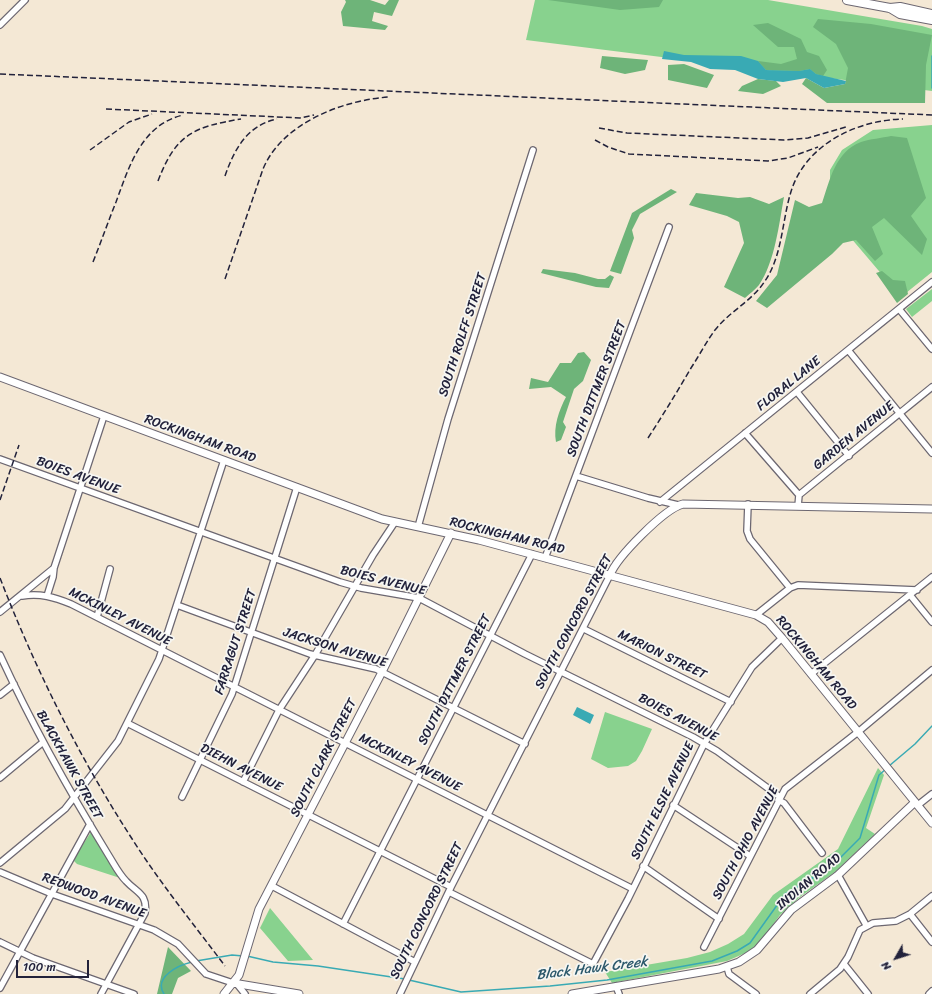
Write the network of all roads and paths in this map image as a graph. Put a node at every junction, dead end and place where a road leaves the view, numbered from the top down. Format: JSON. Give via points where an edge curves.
{"nodes":[{"id":1,"x":25,"y":0,"type":"edge"},
{"id":2,"x":847,"y":0,"type":"edge"},
{"id":3,"x":890,"y":8,"type":"junction"},
{"id":4,"x":932,"y":14,"type":"edge"},
{"id":5,"x":932,"y":20,"type":"edge"},
{"id":6,"x":0,"y":26,"type":"edge"},
{"id":7,"x":533,"y":150,"type":"dead end"},
{"id":8,"x":669,"y":227,"type":"dead end"},
{"id":9,"x":932,"y":282,"type":"edge"},
{"id":10,"x":899,"y":309,"type":"junction"},
{"id":11,"x":932,"y":349,"type":"edge"},
{"id":12,"x":848,"y":350,"type":"junction"},
{"id":13,"x":0,"y":377,"type":"edge"},
{"id":14,"x":932,"y":387,"type":"edge"},
{"id":15,"x":797,"y":392,"type":"junction"},
{"id":16,"x":899,"y":413,"type":"junction"},
{"id":17,"x":104,"y":416,"type":"junction"},
{"id":18,"x":745,"y":433,"type":"junction"},
{"id":19,"x":932,"y":453,"type":"edge"},
{"id":20,"x":848,"y":456,"type":"junction"},
{"id":21,"x":0,"y":459,"type":"edge"},
{"id":22,"x":224,"y":460,"type":"junction"},
{"id":23,"x":576,"y":476,"type":"junction"},
{"id":24,"x":297,"y":487,"type":"junction"},
{"id":25,"x":80,"y":488,"type":"junction"},
{"id":26,"x":798,"y":495,"type":"junction"},
{"id":27,"x":660,"y":502,"type":"junction"},
{"id":28,"x":748,"y":504,"type":"junction"},
{"id":29,"x":678,"y":505,"type":"junction"},
{"id":30,"x":798,"y":506,"type":"junction"},
{"id":31,"x":932,"y":509,"type":"edge"},
{"id":32,"x":395,"y":522,"type":"junction"},
{"id":33,"x":418,"y":527,"type":"junction"},
{"id":34,"x":201,"y":532,"type":"junction"},
{"id":35,"x":451,"y":533,"type":"junction"},
{"id":36,"x":532,"y":554,"type":"junction"},
{"id":37,"x":274,"y":558,"type":"junction"},
{"id":38,"x":545,"y":558,"type":"junction"},
{"id":39,"x":54,"y":568,"type":"junction"},
{"id":40,"x":110,"y":569,"type":"dead end"},
{"id":41,"x":610,"y":575,"type":"junction"},
{"id":42,"x":932,"y":577,"type":"edge"},
{"id":43,"x":354,"y":586,"type":"junction"},
{"id":44,"x":790,"y":588,"type":"junction"},
{"id":45,"x":916,"y":590,"type":"junction"},
{"id":46,"x":910,"y":595,"type":"junction"},
{"id":47,"x":22,"y":596,"type":"junction"},
{"id":48,"x":47,"y":596,"type":"junction"},
{"id":49,"x":419,"y":598,"type":"junction"},
{"id":50,"x":177,"y":605,"type":"junction"},
{"id":51,"x":0,"y":612,"type":"edge"},
{"id":52,"x":756,"y":616,"type":"junction"},
{"id":53,"x":97,"y":617,"type":"junction"},
{"id":54,"x":932,"y":622,"type":"edge"},
{"id":55,"x":584,"y":629,"type":"junction"},
{"id":56,"x":251,"y":632,"type":"junction"},
{"id":57,"x":490,"y":635,"type":"junction"},
{"id":58,"x":782,"y":638,"type":"junction"},
{"id":59,"x":162,"y":650,"type":"junction"},
{"id":60,"x":0,"y":655,"type":"edge"},
{"id":61,"x":315,"y":655,"type":"junction"},
{"id":62,"x":932,"y":670,"type":"edge"},
{"id":63,"x":560,"y":671,"type":"junction"},
{"id":64,"x":382,"y":672,"type":"junction"},
{"id":65,"x":811,"y":674,"type":"junction"},
{"id":66,"x":14,"y":684,"type":"junction"},
{"id":67,"x":234,"y":687,"type":"junction"},
{"id":68,"x":0,"y":696,"type":"edge"},
{"id":69,"x":731,"y":702,"type":"junction"},
{"id":70,"x":454,"y":708,"type":"junction"},
{"id":71,"x":279,"y":710,"type":"junction"},
{"id":72,"x":127,"y":723,"type":"junction"},
{"id":73,"x":858,"y":732,"type":"junction"},
{"id":74,"x":42,"y":743,"type":"junction"},
{"id":75,"x":345,"y":743,"type":"junction"},
{"id":76,"x":525,"y":744,"type":"junction"},
{"id":77,"x":704,"y":744,"type":"junction"},
{"id":78,"x":199,"y":759,"type":"junction"},
{"id":79,"x":0,"y":778,"type":"edge"},
{"id":80,"x":416,"y":779,"type":"junction"},
{"id":81,"x":243,"y":782,"type":"junction"},
{"id":82,"x":932,"y":794,"type":"edge"},
{"id":83,"x":182,"y":797,"type":"dead end"},
{"id":84,"x":779,"y":798,"type":"junction"},
{"id":85,"x":74,"y":799,"type":"junction"},
{"id":86,"x":917,"y":804,"type":"junction"},
{"id":87,"x":673,"y":805,"type":"junction"},
{"id":88,"x":308,"y":815,"type":"junction"},
{"id":89,"x":489,"y":815,"type":"junction"},
{"id":90,"x":932,"y":823,"type":"edge"},
{"id":91,"x":90,"y":824,"type":"junction"},
{"id":92,"x":380,"y":851,"type":"junction"},
{"id":93,"x":822,"y":853,"type":"dead end"},
{"id":94,"x":750,"y":856,"type":"junction"},
{"id":95,"x":0,"y":863,"type":"edge"},
{"id":96,"x":643,"y":866,"type":"junction"},
{"id":97,"x":0,"y":872,"type":"edge"},
{"id":98,"x":838,"y":875,"type":"junction"},
{"id":99,"x":272,"y":886,"type":"junction"},
{"id":100,"x":450,"y":889,"type":"junction"},
{"id":101,"x":633,"y":889,"type":"junction"},
{"id":102,"x":52,"y":894,"type":"junction"},
{"id":103,"x":932,"y":896,"type":"edge"},
{"id":104,"x":910,"y":914,"type":"junction"},
{"id":105,"x":719,"y":919,"type":"junction"},
{"id":106,"x":139,"y":924,"type":"junction"},
{"id":107,"x":343,"y":924,"type":"junction"},
{"id":108,"x":866,"y":925,"type":"junction"},
{"id":109,"x":0,"y":942,"type":"edge"},
{"id":110,"x":932,"y":942,"type":"edge"},
{"id":111,"x":704,"y":947,"type":"dead end"},
{"id":112,"x":19,"y":952,"type":"junction"},
{"id":113,"x":415,"y":962,"type":"junction"},
{"id":114,"x":593,"y":964,"type":"joint"},
{"id":115,"x":844,"y":964,"type":"junction"},
{"id":116,"x":727,"y":966,"type":"junction"},
{"id":117,"x":235,"y":984,"type":"junction"},
{"id":118,"x":106,"y":985,"type":"junction"},
{"id":119,"x":616,"y":986,"type":"junction"},
{"id":120,"x":0,"y":988,"type":"edge"},
{"id":121,"x":932,"y":991,"type":"edge"},
{"id":122,"x":101,"y":994,"type":"edge"},
{"id":123,"x":134,"y":994,"type":"edge"},
{"id":124,"x":224,"y":994,"type":"edge"},
{"id":125,"x":245,"y":994,"type":"edge"},
{"id":126,"x":299,"y":994,"type":"edge"},
{"id":127,"x":400,"y":994,"type":"edge"},
{"id":128,"x":572,"y":994,"type":"edge"},
{"id":129,"x":619,"y":994,"type":"edge"},
{"id":130,"x":756,"y":994,"type":"edge"},
{"id":131,"x":810,"y":994,"type":"edge"},
{"id":132,"x":868,"y":994,"type":"edge"},
{"id":133,"x":929,"y":994,"type":"edge"}],
"edges":[{"from":1,"to":6,"type":"street"},
{"from":2,"to":3,"type":"main road"},
{"from":3,"to":4,"type":"main road","via":[[900,7]]},
{"from":3,"to":5,"type":"main road","via":[[900,14]]},
{"from":7,"to":33,"type":"street","name":"SOUTH ROLFF STREET","via":[[448,419]]},
{"from":8,"to":23,"type":"street","name":"SOUTH DITTMER STREET"},
{"from":9,"to":10,"type":"street","name":"FLORAL LANE"},
{"from":10,"to":11,"type":"street"},
{"from":10,"to":12,"type":"street","name":"FLORAL LANE"},
{"from":12,"to":15,"type":"street","name":"FLORAL LANE"},
{"from":12,"to":16,"type":"street"},
{"from":13,"to":17,"type":"street","name":"ROCKINGHAM ROAD"},
{"from":14,"to":16,"type":"street","name":"GARDEN AVENUE"},
{"from":15,"to":18,"type":"street","name":"FLORAL LANE"},
{"from":15,"to":20,"type":"street"},
{"from":16,"to":19,"type":"street"},
{"from":16,"to":20,"type":"street","name":"GARDEN AVENUE"},
{"from":17,"to":22,"type":"street","name":"ROCKINGHAM ROAD"},
{"from":17,"to":25,"type":"street","name":"MCKINLEY AVENUE"},
{"from":18,"to":26,"type":"street"},
{"from":18,"to":27,"type":"street","name":"FLORAL LANE"},
{"from":20,"to":26,"type":"street","name":"GARDEN AVENUE"},
{"from":21,"to":25,"type":"street","name":"BOIES AVENUE"},
{"from":22,"to":24,"type":"street","name":"ROCKINGHAM ROAD"},
{"from":22,"to":34,"type":"street"},
{"from":23,"to":27,"type":"street"},
{"from":23,"to":38,"type":"street","name":"SOUTH DITTMER STREET"},
{"from":24,"to":32,"type":"street","name":"ROCKINGHAM ROAD"},
{"from":24,"to":37,"type":"street","name":"FARRAGUT STREET"},
{"from":25,"to":34,"type":"street","name":"BOIES AVENUE"},
{"from":25,"to":39,"type":"street","name":"MCKINLEY AVENUE"},
{"from":26,"to":30,"type":"street"},
{"from":27,"to":29,"type":"street"},
{"from":28,"to":29,"type":"street"},
{"from":28,"to":30,"type":"street"},
{"from":28,"to":44,"type":"street","via":[[747,531],[750,539]]},
{"from":29,"to":41,"type":"street","name":"SOUTH CONCORD STREET","via":[[624,553]]},
{"from":30,"to":31,"type":"street"},
{"from":32,"to":33,"type":"street","name":"ROCKINGHAM ROAD"},
{"from":32,"to":43,"type":"street"},
{"from":33,"to":35,"type":"street","name":"ROCKINGHAM ROAD"},
{"from":34,"to":37,"type":"street","name":"BOIES AVENUE"},
{"from":34,"to":50,"type":"street"},
{"from":35,"to":36,"type":"street","name":"ROCKINGHAM ROAD"},
{"from":35,"to":49,"type":"street","name":"SOUTH CLARK STREET"},
{"from":36,"to":38,"type":"street","name":"ROCKINGHAM ROAD"},
{"from":36,"to":57,"type":"street","name":"SOUTH DITTMER STREET"},
{"from":37,"to":43,"type":"street","name":"BOIES AVENUE"},
{"from":37,"to":56,"type":"street","name":"FARRAGUT STREET"},
{"from":38,"to":41,"type":"street","name":"ROCKINGHAM ROAD"},
{"from":39,"to":47,"type":"street"},
{"from":39,"to":48,"type":"street","name":"MCKINLEY AVENUE"},
{"from":40,"to":53,"type":"street"},
{"from":41,"to":52,"type":"street","name":"ROCKINGHAM ROAD"},
{"from":41,"to":55,"type":"street","name":"SOUTH CONCORD STREET"},
{"from":42,"to":45,"type":"street"},
{"from":43,"to":49,"type":"street","name":"BOIES AVENUE"},
{"from":43,"to":61,"type":"street"},
{"from":44,"to":45,"type":"street","via":[[798,585]]},
{"from":44,"to":52,"type":"street"},
{"from":45,"to":46,"type":"street"},
{"from":46,"to":54,"type":"street"},
{"from":46,"to":65,"type":"street"},
{"from":47,"to":48,"type":"street","name":"MCKINLEY AVENUE"},
{"from":47,"to":51,"type":"street"},
{"from":48,"to":53,"type":"street","name":"MCKINLEY AVENUE"},
{"from":49,"to":57,"type":"street","name":"BOIES AVENUE"},
{"from":49,"to":64,"type":"street","name":"SOUTH CLARK STREET"},
{"from":50,"to":56,"type":"street","name":"JACKSON AVENUE"},
{"from":50,"to":59,"type":"street"},
{"from":52,"to":58,"type":"street","name":"ROCKINGHAM ROAD","via":[[768,622]]},
{"from":53,"to":59,"type":"street","name":"MCKINLEY AVENUE"},
{"from":55,"to":63,"type":"street","name":"SOUTH CONCORD STREET"},
{"from":55,"to":69,"type":"street","name":"MARION STREET"},
{"from":56,"to":61,"type":"street","name":"JACKSON AVENUE"},
{"from":56,"to":67,"type":"street","name":"FARRAGUT STREET"},
{"from":57,"to":63,"type":"street","name":"BOIES AVENUE"},
{"from":57,"to":70,"type":"street","name":"SOUTH DITTMER STREET"},
{"from":58,"to":65,"type":"street","name":"ROCKINGHAM ROAD"},
{"from":58,"to":69,"type":"street","name":"SOUTH ELSIE AVENUE","via":[[752,667]]},
{"from":59,"to":67,"type":"street","name":"MCKINLEY AVENUE"},
{"from":59,"to":72,"type":"street"},
{"from":60,"to":66,"type":"street","name":"BLACKHAWK STREET"},
{"from":61,"to":64,"type":"street","name":"JACKSON AVENUE"},
{"from":61,"to":71,"type":"street"},
{"from":62,"to":73,"type":"street","name":"SOUTH OHIO AVENUE"},
{"from":63,"to":76,"type":"street","name":"SOUTH CONCORD STREET"},
{"from":63,"to":77,"type":"street","name":"BOIES AVENUE"},
{"from":64,"to":70,"type":"street","name":"JACKSON AVENUE"},
{"from":64,"to":75,"type":"street","name":"SOUTH CLARK STREET"},
{"from":65,"to":73,"type":"street","name":"ROCKINGHAM ROAD"},
{"from":66,"to":68,"type":"street"},
{"from":66,"to":74,"type":"street","name":"BLACKHAWK STREET"},
{"from":67,"to":71,"type":"street","name":"MCKINLEY AVENUE"},
{"from":67,"to":78,"type":"street","name":"FARRAGUT STREET"},
{"from":69,"to":77,"type":"street","name":"SOUTH ELSIE AVENUE"},
{"from":70,"to":76,"type":"street","name":"JACKSON AVENUE"},
{"from":70,"to":80,"type":"street","name":"SOUTH DITTMER STREET"},
{"from":71,"to":75,"type":"street","name":"MCKINLEY AVENUE"},
{"from":71,"to":81,"type":"street"},
{"from":72,"to":78,"type":"street","name":"DIEHN AVENUE"},
{"from":72,"to":85,"type":"street","via":[[118,741]]},
{"from":73,"to":84,"type":"street","name":"SOUTH OHIO AVENUE","via":[[785,789]]},
{"from":73,"to":86,"type":"street","name":"ROCKINGHAM ROAD"},
{"from":74,"to":79,"type":"street"},
{"from":74,"to":85,"type":"street","name":"BLACKHAWK STREET"},
{"from":75,"to":80,"type":"street","name":"MCKINLEY AVENUE"},
{"from":75,"to":88,"type":"street","name":"SOUTH CLARK STREET"},
{"from":76,"to":89,"type":"street","name":"SOUTH CONCORD STREET"},
{"from":77,"to":84,"type":"street","name":"BOIES AVENUE"},
{"from":77,"to":87,"type":"street","name":"SOUTH ELSIE AVENUE"},
{"from":78,"to":81,"type":"street","name":"DIEHN AVENUE"},
{"from":78,"to":83,"type":"street","name":"FARRAGUT STREET"},
{"from":80,"to":89,"type":"street","name":"MCKINLEY AVENUE"},
{"from":80,"to":92,"type":"street","name":"SOUTH DITTMER STREET"},
{"from":81,"to":88,"type":"street","name":"DIEHN AVENUE"},
{"from":82,"to":86,"type":"street"},
{"from":84,"to":93,"type":"street","name":"BOIES AVENUE"},
{"from":84,"to":94,"type":"street","name":"SOUTH OHIO AVENUE"},
{"from":85,"to":91,"type":"street","name":"BLACKHAWK STREET"},
{"from":85,"to":95,"type":"street"},
{"from":86,"to":90,"type":"street","name":"ROCKINGHAM ROAD"},
{"from":86,"to":98,"type":"street","name":"INDIAN ROAD"},
{"from":87,"to":94,"type":"street"},
{"from":87,"to":96,"type":"street","name":"SOUTH ELSIE AVENUE"},
{"from":88,"to":92,"type":"street","name":"DIEHN AVENUE"},
{"from":88,"to":99,"type":"street","name":"SOUTH CLARK STREET"},
{"from":89,"to":100,"type":"street","name":"SOUTH CONCORD STREET"},
{"from":89,"to":101,"type":"street","name":"MCKINLEY AVENUE"},
{"from":91,"to":102,"type":"street"},
{"from":91,"to":106,"type":"street","name":"BLACKHAWK STREET","via":[[126,882],[143,897],[146,904],[145,913]]},
{"from":92,"to":100,"type":"street","name":"DIEHN AVENUE"},
{"from":92,"to":107,"type":"street","name":"SOUTH DITTMER STREET"},
{"from":94,"to":105,"type":"street","name":"SOUTH OHIO AVENUE"},
{"from":96,"to":101,"type":"street","name":"SOUTH ELSIE AVENUE"},
{"from":96,"to":105,"type":"street"},
{"from":97,"to":102,"type":"street","name":"REDWOOD AVENUE"},
{"from":98,"to":108,"type":"street"},
{"from":98,"to":116,"type":"street","name":"INDIAN ROAD","via":[[791,910],[757,950],[739,962]]},
{"from":99,"to":107,"type":"street"},
{"from":99,"to":117,"type":"street","name":"SOUTH CLARK STREET","via":[[259,909]]},
{"from":100,"to":113,"type":"street","name":"SOUTH CONCORD STREET"},
{"from":100,"to":114,"type":"street","name":"DIEHN AVENUE"},
{"from":101,"to":114,"type":"street","name":"SOUTH ELSIE AVENUE"},
{"from":102,"to":106,"type":"street","name":"REDWOOD AVENUE"},
{"from":102,"to":112,"type":"street"},
{"from":103,"to":104,"type":"street"},
{"from":104,"to":108,"type":"street","via":[[890,923]]},
{"from":104,"to":110,"type":"street"},
{"from":105,"to":111,"type":"street","name":"SOUTH OHIO AVENUE"},
{"from":106,"to":117,"type":"street","name":"REDWOOD AVENUE","via":[[178,944],[206,974]]},
{"from":106,"to":118,"type":"street"},
{"from":107,"to":113,"type":"street"},
{"from":108,"to":115,"type":"street","via":[[856,937]]},
{"from":109,"to":112,"type":"street"},
{"from":112,"to":118,"type":"street"},
{"from":112,"to":120,"type":"street"},
{"from":113,"to":127,"type":"street","name":"SOUTH CONCORD STREET"},
{"from":115,"to":131,"type":"street"},
{"from":115,"to":132,"type":"street"},
{"from":116,"to":119,"type":"street","name":"INDIAN ROAD"},
{"from":116,"to":130,"type":"street","via":[[729,974]]},
{"from":117,"to":124,"type":"street","name":"SOUTH CLARK STREET"},
{"from":117,"to":125,"type":"street"},
{"from":117,"to":126,"type":"street"},
{"from":118,"to":122,"type":"street"},
{"from":118,"to":123,"type":"street"},
{"from":119,"to":128,"type":"street","name":"INDIAN ROAD"},
{"from":119,"to":129,"type":"street"},
{"from":121,"to":133,"type":"street"}]}
